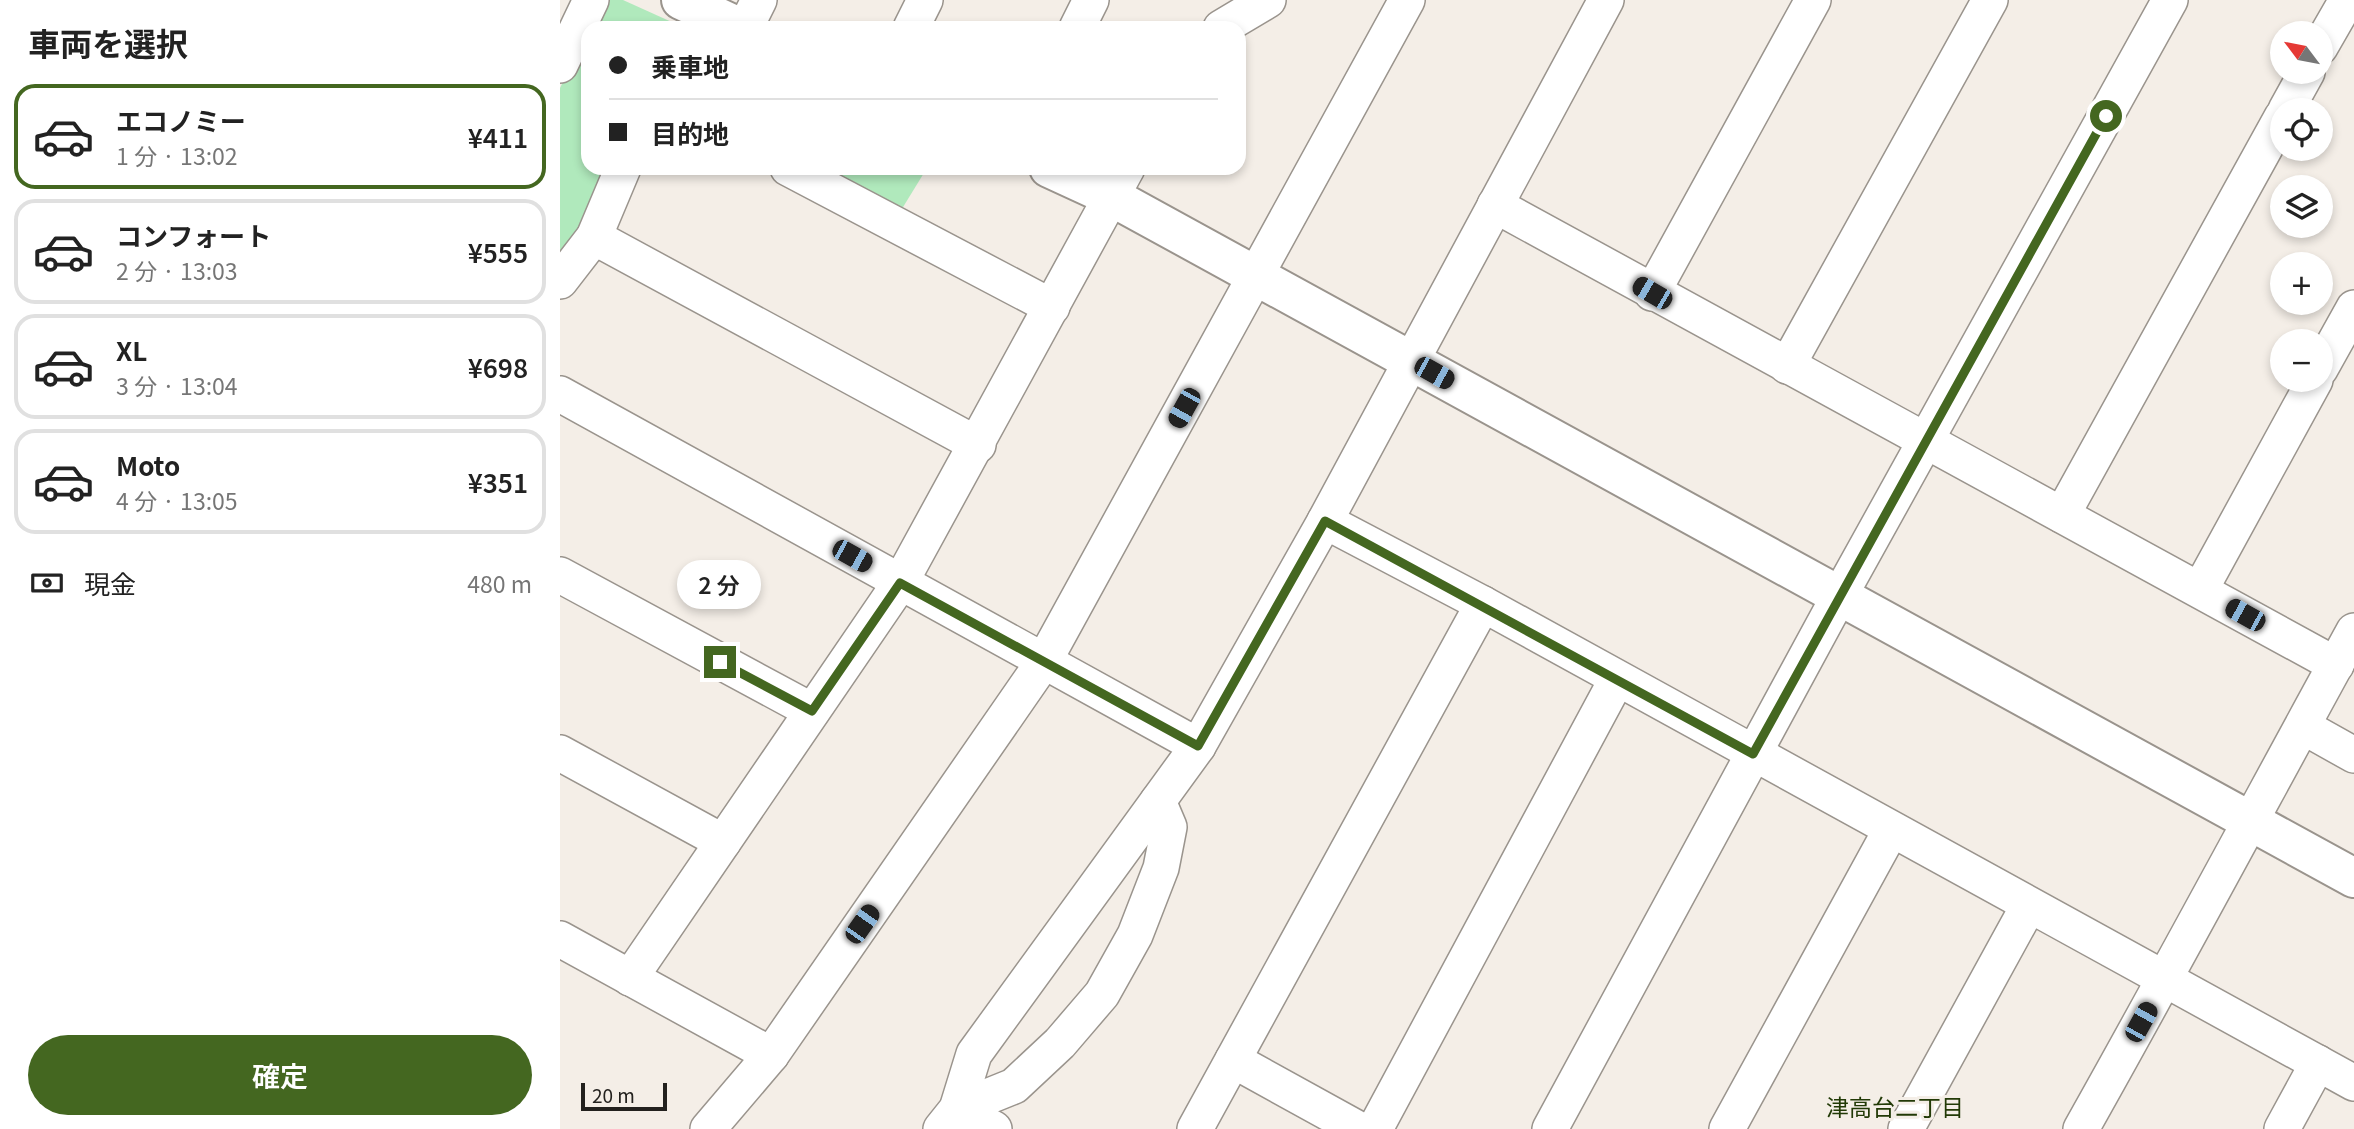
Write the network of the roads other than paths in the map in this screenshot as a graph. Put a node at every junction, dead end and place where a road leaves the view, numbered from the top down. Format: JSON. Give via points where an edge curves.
{"nodes":[{"id":1,"x":591,"y":0,"type":"edge"},
{"id":2,"x":681,"y":0,"type":"edge"},
{"id":3,"x":759,"y":0,"type":"edge"},
{"id":4,"x":925,"y":0,"type":"edge"},
{"id":5,"x":1091,"y":0,"type":"edge"},
{"id":6,"x":1268,"y":0,"type":"edge"},
{"id":7,"x":1407,"y":0,"type":"edge"},
{"id":8,"x":1606,"y":0,"type":"edge"},
{"id":9,"x":1813,"y":0,"type":"edge"},
{"id":10,"x":1990,"y":0,"type":"edge"},
{"id":11,"x":2170,"y":0,"type":"edge"},
{"id":12,"x":2347,"y":0,"type":"edge"},
{"id":13,"x":728,"y":21,"type":"edge"},
{"id":14,"x":747,"y":21,"type":"edge"},
{"id":15,"x":914,"y":21,"type":"edge"},
{"id":16,"x":1080,"y":21,"type":"edge"},
{"id":17,"x":1233,"y":21,"type":"edge"},
{"id":18,"x":2333,"y":24,"type":"edge"},
{"id":19,"x":560,"y":65,"type":"edge"},
{"id":20,"x":2270,"y":139,"type":"edge"},
{"id":21,"x":620,"y":175,"type":"edge"},
{"id":22,"x":801,"y":175,"type":"edge"},
{"id":23,"x":1084,"y":175,"type":"edge"},
{"id":24,"x":1119,"y":182,"type":"edge"},
{"id":25,"x":1495,"y":205,"type":"junction"},
{"id":26,"x":594,"y":237,"type":"junction"},
{"id":27,"x":1257,"y":277,"type":"junction"},
{"id":28,"x":560,"y":281,"type":"edge"},
{"id":29,"x":1652,"y":293,"type":"junction"},
{"id":30,"x":1052,"y":307,"type":"junction"},
{"id":31,"x":2354,"y":308,"type":"edge"},
{"id":32,"x":2333,"y":346,"type":"edge"},
{"id":33,"x":1410,"y":360,"type":"junction"},
{"id":34,"x":1787,"y":366,"type":"junction"},
{"id":35,"x":2308,"y":392,"type":"edge"},
{"id":36,"x":560,"y":394,"type":"edge"},
{"id":37,"x":1925,"y":442,"type":"junction"},
{"id":38,"x":978,"y":445,"type":"junction"},
{"id":39,"x":2062,"y":515,"type":"junction"},
{"id":40,"x":1325,"y":521,"type":"junction"},
{"id":41,"x":560,"y":575,"type":"edge"},
{"id":42,"x":900,"y":583,"type":"junction"},
{"id":43,"x":2200,"y":590,"type":"junction"},
{"id":44,"x":1839,"y":596,"type":"junction"},
{"id":45,"x":1483,"y":604,"type":"junction"},
{"id":46,"x":2354,"y":631,"type":"edge"},
{"id":47,"x":1044,"y":661,"type":"junction"},
{"id":48,"x":2336,"y":664,"type":"junction"},
{"id":49,"x":1617,"y":679,"type":"junction"},
{"id":50,"x":812,"y":711,"type":"junction"},
{"id":51,"x":2304,"y":727,"type":"junction"},
{"id":52,"x":1198,"y":746,"type":"junction"},
{"id":53,"x":560,"y":753,"type":"edge"},
{"id":54,"x":1753,"y":754,"type":"junction"},
{"id":55,"x":2354,"y":755,"type":"edge"},
{"id":56,"x":1157,"y":801,"type":"junction"},
{"id":57,"x":2248,"y":822,"type":"junction"},
{"id":58,"x":1891,"y":830,"type":"junction"},
{"id":59,"x":723,"y":842,"type":"junction"},
{"id":60,"x":2354,"y":878,"type":"edge"},
{"id":61,"x":2029,"y":905,"type":"junction"},
{"id":62,"x":560,"y":939,"type":"edge"},
{"id":63,"x":630,"y":978,"type":"junction"},
{"id":64,"x":2165,"y":979,"type":"junction"},
{"id":65,"x":771,"y":1055,"type":"junction"},
{"id":66,"x":1233,"y":1060,"type":"junction"},
{"id":67,"x":2318,"y":1063,"type":"junction"},
{"id":68,"x":2354,"y":1083,"type":"edge"},
{"id":69,"x":949,"y":1119,"type":"edge"},
{"id":70,"x":708,"y":1129,"type":"edge"},
{"id":71,"x":994,"y":1129,"type":"edge"},
{"id":72,"x":1195,"y":1129,"type":"edge"},
{"id":73,"x":1358,"y":1129,"type":"edge"},
{"id":74,"x":1375,"y":1129,"type":"edge"},
{"id":75,"x":1550,"y":1129,"type":"edge"},
{"id":76,"x":1727,"y":1129,"type":"edge"},
{"id":77,"x":1906,"y":1129,"type":"edge"},
{"id":78,"x":2081,"y":1129,"type":"edge"},
{"id":79,"x":2282,"y":1129,"type":"edge"}],
"edges":[{"from":1,"to":19,"type":"street"},
{"from":2,"to":13,"type":"street"},
{"from":3,"to":14,"type":"street"},
{"from":4,"to":15,"type":"street"},
{"from":5,"to":16,"type":"street"},
{"from":6,"to":17,"type":"street"},
{"from":7,"to":27,"type":"street"},
{"from":8,"to":25,"type":"street"},
{"from":9,"to":29,"type":"street"},
{"from":10,"to":34,"type":"street"},
{"from":11,"to":37,"type":"street"},
{"from":12,"to":18,"type":"street"},
{"from":20,"to":39,"type":"street"},
{"from":21,"to":26,"type":"street"},
{"from":22,"to":30,"type":"street"},
{"from":23,"to":24,"type":"street"},
{"from":24,"to":27,"type":"street"},
{"from":24,"to":30,"type":"street"},
{"from":25,"to":29,"type":"street"},
{"from":25,"to":33,"type":"street"},
{"from":26,"to":28,"type":"street"},
{"from":26,"to":38,"type":"street"},
{"from":27,"to":33,"type":"street"},
{"from":27,"to":47,"type":"street"},
{"from":29,"to":34,"type":"street"},
{"from":30,"to":38,"type":"street"},
{"from":31,"to":32,"type":"street"},
{"from":33,"to":40,"type":"street"},
{"from":33,"to":44,"type":"street"},
{"from":34,"to":37,"type":"street"},
{"from":35,"to":43,"type":"street"},
{"from":36,"to":42,"type":"street"},
{"from":37,"to":39,"type":"street"},
{"from":37,"to":44,"type":"street"},
{"from":38,"to":42,"type":"street"},
{"from":39,"to":43,"type":"street"},
{"from":40,"to":45,"type":"street"},
{"from":40,"to":52,"type":"street"},
{"from":41,"to":50,"type":"street"},
{"from":42,"to":47,"type":"street"},
{"from":42,"to":50,"type":"street"},
{"from":43,"to":48,"type":"street"},
{"from":44,"to":54,"type":"street"},
{"from":44,"to":57,"type":"street"},
{"from":45,"to":49,"type":"street"},
{"from":45,"to":66,"type":"street"},
{"from":46,"to":48,"type":"street"},
{"from":47,"to":52,"type":"street"},
{"from":47,"to":65,"type":"street"},
{"from":48,"to":51,"type":"street"},
{"from":49,"to":54,"type":"street"},
{"from":49,"to":74,"type":"street"},
{"from":50,"to":59,"type":"street"},
{"from":51,"to":55,"type":"street"},
{"from":51,"to":57,"type":"street"},
{"from":52,"to":56,"type":"street"},
{"from":53,"to":59,"type":"street"},
{"from":54,"to":58,"type":"street"},
{"from":54,"to":75,"type":"street"},
{"from":56,"to":69,"type":"street","via":[[974,1054]]},
{"from":56,"to":69,"type":"street","via":[[1169,827],[1161,868],[1135,935],[1102,994],[1060,1043],[1014,1086]]},
{"from":57,"to":60,"type":"street"},
{"from":57,"to":64,"type":"street"},
{"from":58,"to":61,"type":"street"},
{"from":58,"to":76,"type":"street"},
{"from":59,"to":63,"type":"street"},
{"from":61,"to":64,"type":"street"},
{"from":61,"to":77,"type":"street"},
{"from":62,"to":63,"type":"street"},
{"from":63,"to":65,"type":"street"},
{"from":64,"to":67,"type":"street"},
{"from":64,"to":78,"type":"street"},
{"from":65,"to":70,"type":"street"},
{"from":66,"to":72,"type":"street"},
{"from":66,"to":73,"type":"street"},
{"from":67,"to":68,"type":"street"},
{"from":67,"to":79,"type":"street"},
{"from":69,"to":71,"type":"street"}]}
